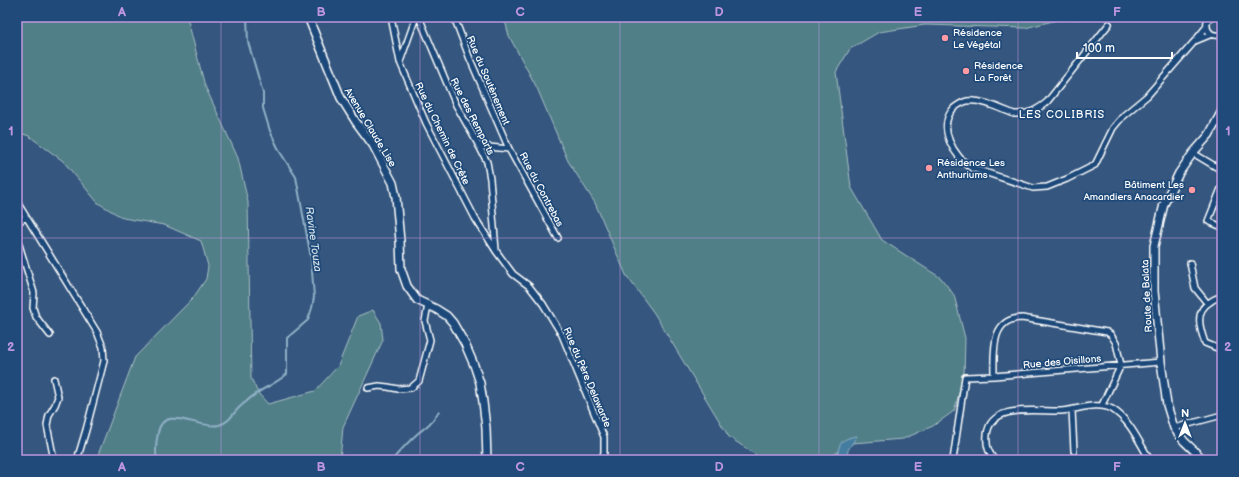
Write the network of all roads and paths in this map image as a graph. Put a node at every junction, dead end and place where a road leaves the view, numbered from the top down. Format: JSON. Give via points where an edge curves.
{"nodes":[{"id":1,"x":308,"y":17,"type":"edge"},
{"id":2,"x":392,"y":17,"type":"edge"},
{"id":3,"x":416,"y":17,"type":"edge"},
{"id":4,"x":419,"y":17,"type":"edge"},
{"id":5,"x":454,"y":17,"type":"edge"},
{"id":6,"x":1208,"y":20,"type":"edge"},
{"id":7,"x":1109,"y":24,"type":"dead end"},
{"id":8,"x":1212,"y":34,"type":"junction"},
{"id":9,"x":1222,"y":34,"type":"edge"},
{"id":10,"x":1194,"y":42,"type":"junction"},
{"id":11,"x":400,"y":62,"type":"junction"},
{"id":12,"x":1222,"y":111,"type":"edge"},
{"id":13,"x":479,"y":146,"type":"junction"},
{"id":14,"x":510,"y":149,"type":"junction"},
{"id":15,"x":1193,"y":154,"type":"junction"},
{"id":16,"x":1222,"y":168,"type":"edge"},
{"id":17,"x":1222,"y":173,"type":"edge"},
{"id":18,"x":1222,"y":186,"type":"edge"},
{"id":19,"x":17,"y":202,"type":"edge"},
{"id":20,"x":26,"y":217,"type":"junction"},
{"id":21,"x":17,"y":223,"type":"edge"},
{"id":22,"x":1222,"y":227,"type":"edge"},
{"id":23,"x":17,"y":238,"type":"edge"},
{"id":24,"x":558,"y":238,"type":"dead end"},
{"id":25,"x":496,"y":251,"type":"junction"},
{"id":26,"x":1190,"y":263,"type":"dead end"},
{"id":27,"x":1222,"y":297,"type":"edge"},
{"id":28,"x":1208,"y":303,"type":"junction"},
{"id":29,"x":428,"y":305,"type":"junction"},
{"id":30,"x":50,"y":336,"type":"dead end"},
{"id":31,"x":1222,"y":350,"type":"edge"},
{"id":32,"x":1161,"y":362,"type":"junction"},
{"id":33,"x":1121,"y":365,"type":"junction"},
{"id":34,"x":994,"y":376,"type":"junction"},
{"id":35,"x":54,"y":379,"type":"dead end"},
{"id":36,"x":368,"y":388,"type":"dead end"},
{"id":37,"x":1102,"y":405,"type":"junction"},
{"id":38,"x":1072,"y":410,"type":"junction"},
{"id":39,"x":1222,"y":415,"type":"edge"},
{"id":40,"x":1174,"y":428,"type":"junction"},
{"id":41,"x":1074,"y":451,"type":"dead end"},
{"id":42,"x":54,"y":460,"type":"edge"},
{"id":43,"x":77,"y":460,"type":"edge"},
{"id":44,"x":487,"y":460,"type":"edge"},
{"id":45,"x":602,"y":460,"type":"edge"},
{"id":46,"x":953,"y":460,"type":"edge"},
{"id":47,"x":995,"y":460,"type":"edge"},
{"id":48,"x":1150,"y":460,"type":"edge"},
{"id":49,"x":1204,"y":460,"type":"edge"}],
"edges":[{"from":1,"to":29,"type":"street","name":"Avenue Claude Lise","via":[[341,98],[373,145],[392,183],[396,196],[404,278],[417,300]]},
{"from":2,"to":11,"type":"street","name":"Rue du Chemin de Crête"},
{"from":3,"to":11,"type":"street"},
{"from":4,"to":13,"type":"street","name":"Rue des Remparts","via":[[456,105]]},
{"from":5,"to":14,"type":"street","name":"Rue du Soutènement"},
{"from":6,"to":8,"type":"street","via":[[1209,32]]},
{"from":6,"to":10,"type":"street"},
{"from":7,"to":10,"type":"street","via":[[1047,102],[1038,109],[1014,114],[977,101],[959,104],[950,113],[946,129],[951,145],[960,158],[972,168],[1033,188],[1047,187],[1067,179],[1095,165],[1113,128],[1147,96]]},
{"from":8,"to":9,"type":"street"},
{"from":8,"to":10,"type":"street"},
{"from":11,"to":25,"type":"street","name":"Rue du Chemin de Crête","via":[[426,123],[475,218]]},
{"from":12,"to":15,"type":"street","name":"Route de Balata","via":[[1209,135]]},
{"from":13,"to":14,"type":"street"},
{"from":13,"to":25,"type":"street","name":"Rue des Remparts","via":[[487,162],[490,179]]},
{"from":14,"to":24,"type":"street","name":"Rue du Contrebas"},
{"from":15,"to":16,"type":"street"},
{"from":15,"to":32,"type":"street","name":"Route de Balata","via":[[1179,173],[1164,204],[1154,246],[1154,291]]},
{"from":16,"to":17,"type":"street"},
{"from":18,"to":22,"type":"street","via":[[1208,221]]},
{"from":19,"to":20,"type":"street"},
{"from":20,"to":21,"type":"street"},
{"from":20,"to":43,"type":"street","via":[[97,332],[103,347],[104,361]]},
{"from":23,"to":30,"type":"street","via":[[34,293],[36,316]]},
{"from":25,"to":45,"type":"street","name":"Rue du Père Delawarde","via":[[513,274],[529,286],[562,335],[604,437]]},
{"from":26,"to":28,"type":"street","via":[[1195,288]]},
{"from":27,"to":28,"type":"street"},
{"from":28,"to":31,"type":"street","via":[[1200,314],[1202,336],[1205,343]]},
{"from":29,"to":36,"type":"street","via":[[425,321],[430,340],[419,381],[411,388]]},
{"from":29,"to":44,"type":"street","name":"Avenue Claude Lise","via":[[442,312],[453,323],[474,364],[483,402]]},
{"from":32,"to":33,"type":"street","name":"Rue des Oisillons"},
{"from":32,"to":40,"type":"street","name":"Route de Balata","via":[[1167,405]]},
{"from":33,"to":34,"type":"street","name":"Rue des Oisillons"},
{"from":33,"to":34,"type":"street","via":[[1116,343],[1108,332],[1016,318],[1006,322],[998,332]]},
{"from":33,"to":37,"type":"street"},
{"from":34,"to":46,"type":"street","name":"Rue des Oisillons","via":[[964,377]]},
{"from":35,"to":42,"type":"street","via":[[58,397],[47,425]]},
{"from":37,"to":38,"type":"street"},
{"from":37,"to":48,"type":"street","via":[[1125,420]]},
{"from":38,"to":41,"type":"street"},
{"from":38,"to":47,"type":"street","via":[[1018,411],[996,418],[989,427],[986,437],[990,453]]},
{"from":39,"to":40,"type":"street"},
{"from":40,"to":49,"type":"street","name":"Route de Balata"}]}
